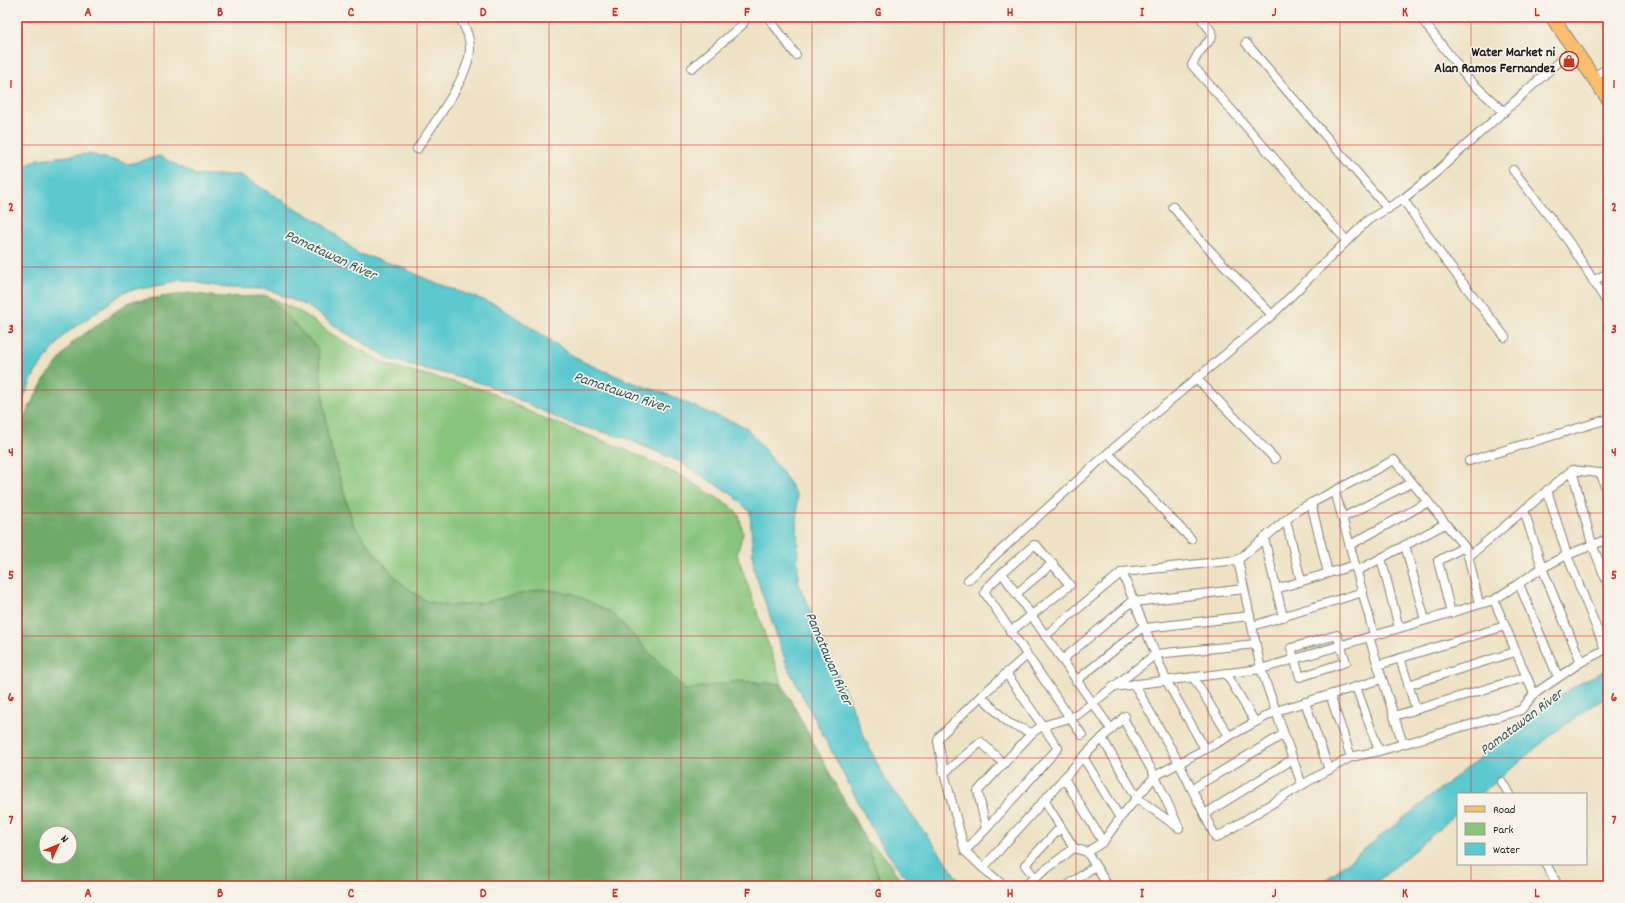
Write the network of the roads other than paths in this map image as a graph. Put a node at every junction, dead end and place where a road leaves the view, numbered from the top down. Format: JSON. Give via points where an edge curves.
{"nodes":[{"id":1,"x":459,"y":17,"type":"edge"},
{"id":2,"x":747,"y":17,"type":"edge"},
{"id":3,"x":768,"y":17,"type":"edge"},
{"id":4,"x":1200,"y":17,"type":"edge"},
{"id":5,"x":1420,"y":17,"type":"edge"},
{"id":6,"x":1552,"y":17,"type":"edge"},
{"id":7,"x":1246,"y":44,"type":"dead end"},
{"id":8,"x":1573,"y":49,"type":"junction"},
{"id":9,"x":796,"y":55,"type":"dead end"},
{"id":10,"x":692,"y":68,"type":"dead end"},
{"id":11,"x":1608,"y":68,"type":"edge"},
{"id":12,"x":1593,"y":77,"type":"junction"},
{"id":13,"x":1608,"y":99,"type":"edge"},
{"id":14,"x":1504,"y":112,"type":"junction"},
{"id":15,"x":417,"y":149,"type":"dead end"},
{"id":16,"x":1513,"y":170,"type":"dead end"},
{"id":17,"x":1403,"y":199,"type":"junction"},
{"id":18,"x":1173,"y":207,"type":"dead end"},
{"id":19,"x":1388,"y":209,"type":"junction"},
{"id":20,"x":1346,"y":240,"type":"junction"},
{"id":21,"x":1608,"y":272,"type":"edge"},
{"id":22,"x":1593,"y":281,"type":"junction"},
{"id":23,"x":1608,"y":304,"type":"edge"},
{"id":24,"x":1272,"y":315,"type":"junction"},
{"id":25,"x":1505,"y":336,"type":"dead end"},
{"id":26,"x":1196,"y":378,"type":"junction"},
{"id":27,"x":1608,"y":419,"type":"edge"},
{"id":28,"x":1108,"y":453,"type":"junction"},
{"id":29,"x":1274,"y":459,"type":"dead end"},
{"id":30,"x":1469,"y":461,"type":"dead end"},
{"id":31,"x":1572,"y":470,"type":"junction"},
{"id":32,"x":1605,"y":474,"type":"edge"},
{"id":33,"x":1411,"y":483,"type":"junction"},
{"id":34,"x":1335,"y":490,"type":"junction"},
{"id":35,"x":1548,"y":490,"type":"junction"},
{"id":36,"x":1608,"y":498,"type":"edge"},
{"id":37,"x":1428,"y":502,"type":"junction"},
{"id":38,"x":1311,"y":503,"type":"junction"},
{"id":39,"x":1524,"y":510,"type":"junction"},
{"id":40,"x":1342,"y":518,"type":"junction"},
{"id":41,"x":1286,"y":520,"type":"junction"},
{"id":42,"x":1445,"y":524,"type":"junction"},
{"id":43,"x":1264,"y":538,"type":"junction"},
{"id":44,"x":1191,"y":539,"type":"dead end"},
{"id":45,"x":1608,"y":539,"type":"edge"},
{"id":46,"x":1592,"y":544,"type":"junction"},
{"id":47,"x":1350,"y":545,"type":"junction"},
{"id":48,"x":1405,"y":545,"type":"junction"},
{"id":49,"x":1464,"y":547,"type":"junction"},
{"id":50,"x":1567,"y":555,"type":"junction"},
{"id":51,"x":1468,"y":557,"type":"junction"},
{"id":52,"x":1381,"y":558,"type":"junction"},
{"id":53,"x":1238,"y":560,"type":"junction"},
{"id":54,"x":1053,"y":563,"type":"junction"},
{"id":55,"x":1356,"y":568,"type":"junction"},
{"id":56,"x":1542,"y":568,"type":"junction"},
{"id":57,"x":1122,"y":572,"type":"junction"},
{"id":58,"x":1606,"y":572,"type":"edge"},
{"id":59,"x":1002,"y":573,"type":"junction"},
{"id":60,"x":1328,"y":573,"type":"junction"},
{"id":61,"x":968,"y":580,"type":"dead end"},
{"id":62,"x":1301,"y":581,"type":"junction"},
{"id":63,"x":1519,"y":584,"type":"junction"},
{"id":64,"x":1608,"y":586,"type":"edge"},
{"id":65,"x":1244,"y":589,"type":"junction"},
{"id":66,"x":1276,"y":589,"type":"junction"},
{"id":67,"x":1362,"y":592,"type":"junction"},
{"id":68,"x":1016,"y":594,"type":"junction"},
{"id":69,"x":1494,"y":600,"type":"junction"},
{"id":70,"x":1134,"y":601,"type":"junction"},
{"id":71,"x":1479,"y":604,"type":"junction"},
{"id":72,"x":1450,"y":613,"type":"junction"},
{"id":73,"x":1031,"y":616,"type":"junction"},
{"id":74,"x":1250,"y":616,"type":"junction"},
{"id":75,"x":1283,"y":617,"type":"junction"},
{"id":76,"x":1425,"y":620,"type":"junction"},
{"id":77,"x":1252,"y":626,"type":"junction"},
{"id":78,"x":1505,"y":626,"type":"junction"},
{"id":79,"x":1145,"y":627,"type":"junction"},
{"id":80,"x":1399,"y":628,"type":"junction"},
{"id":81,"x":1010,"y":632,"type":"junction"},
{"id":82,"x":1045,"y":636,"type":"junction"},
{"id":83,"x":1372,"y":636,"type":"junction"},
{"id":84,"x":1256,"y":644,"type":"junction"},
{"id":85,"x":1341,"y":645,"type":"junction"},
{"id":86,"x":1606,"y":648,"type":"edge"},
{"id":87,"x":1515,"y":652,"type":"junction"},
{"id":88,"x":1156,"y":654,"type":"junction"},
{"id":89,"x":1026,"y":656,"type":"junction"},
{"id":90,"x":1400,"y":658,"type":"junction"},
{"id":91,"x":1294,"y":659,"type":"junction"},
{"id":92,"x":1062,"y":660,"type":"junction"},
{"id":93,"x":1581,"y":662,"type":"junction"},
{"id":94,"x":1378,"y":665,"type":"junction"},
{"id":95,"x":1261,"y":669,"type":"junction"},
{"id":96,"x":1006,"y":673,"type":"junction"},
{"id":97,"x":1226,"y":673,"type":"junction"},
{"id":98,"x":1193,"y":677,"type":"junction"},
{"id":99,"x":1526,"y":677,"type":"junction"},
{"id":100,"x":1558,"y":677,"type":"junction"},
{"id":101,"x":1382,"y":679,"type":"junction"},
{"id":102,"x":1076,"y":680,"type":"junction"},
{"id":103,"x":1166,"y":680,"type":"junction"},
{"id":104,"x":1134,"y":684,"type":"junction"},
{"id":105,"x":1408,"y":685,"type":"junction"},
{"id":106,"x":1114,"y":687,"type":"junction"},
{"id":107,"x":1356,"y":687,"type":"junction"},
{"id":108,"x":1534,"y":694,"type":"junction"},
{"id":109,"x":1330,"y":695,"type":"junction"},
{"id":110,"x":981,"y":696,"type":"junction"},
{"id":111,"x":1305,"y":702,"type":"junction"},
{"id":112,"x":1092,"y":703,"type":"junction"},
{"id":113,"x":1416,"y":709,"type":"junction"},
{"id":114,"x":1276,"y":711,"type":"junction"},
{"id":115,"x":1394,"y":716,"type":"junction"},
{"id":116,"x":1070,"y":718,"type":"junction"},
{"id":117,"x":1255,"y":722,"type":"junction"},
{"id":118,"x":1042,"y":726,"type":"junction"},
{"id":119,"x":1111,"y":729,"type":"junction"},
{"id":120,"x":1032,"y":733,"type":"junction"},
{"id":121,"x":1284,"y":734,"type":"junction"},
{"id":122,"x":1082,"y":735,"type":"dead end"},
{"id":123,"x":1229,"y":736,"type":"junction"},
{"id":124,"x":1102,"y":738,"type":"junction"},
{"id":125,"x":1404,"y":744,"type":"junction"},
{"id":126,"x":1205,"y":749,"type":"junction"},
{"id":127,"x":1379,"y":751,"type":"junction"},
{"id":128,"x":1083,"y":757,"type":"junction"},
{"id":129,"x":1351,"y":757,"type":"junction"},
{"id":130,"x":1292,"y":759,"type":"junction"},
{"id":131,"x":1179,"y":763,"type":"junction"},
{"id":132,"x":1004,"y":764,"type":"junction"},
{"id":133,"x":1329,"y":770,"type":"junction"},
{"id":134,"x":944,"y":773,"type":"junction"},
{"id":135,"x":1155,"y":776,"type":"junction"},
{"id":136,"x":1064,"y":778,"type":"junction"},
{"id":137,"x":1502,"y":782,"type":"dead end"},
{"id":138,"x":1302,"y":785,"type":"junction"},
{"id":139,"x":1192,"y":789,"type":"junction"},
{"id":140,"x":1508,"y":793,"type":"edge"},
{"id":141,"x":1137,"y":798,"type":"junction"},
{"id":142,"x":1044,"y":800,"type":"junction"},
{"id":143,"x":1205,"y":814,"type":"junction"},
{"id":144,"x":1120,"y":818,"type":"junction"},
{"id":145,"x":1061,"y":827,"type":"junction"},
{"id":146,"x":986,"y":829,"type":"junction"},
{"id":147,"x":1103,"y":842,"type":"junction"},
{"id":148,"x":1074,"y":848,"type":"junction"},
{"id":149,"x":964,"y":851,"type":"junction"},
{"id":150,"x":1087,"y":852,"type":"junction"},
{"id":151,"x":1547,"y":865,"type":"edge"},
{"id":152,"x":1095,"y":866,"type":"junction"},
{"id":153,"x":983,"y":868,"type":"junction"},
{"id":154,"x":1034,"y":878,"type":"junction"},
{"id":155,"x":1004,"y":886,"type":"edge"},
{"id":156,"x":1024,"y":886,"type":"edge"},
{"id":157,"x":1068,"y":886,"type":"edge"},
{"id":158,"x":1108,"y":886,"type":"edge"},
{"id":159,"x":1558,"y":886,"type":"edge"}],
"edges":[{"from":1,"to":15,"type":"street","via":[[466,27],[470,48],[467,64],[448,102]]},
{"from":2,"to":10,"type":"street","via":[[742,25]]},
{"from":3,"to":9,"type":"street"},
{"from":4,"to":20,"type":"street","via":[[1211,31],[1212,37],[1192,65]]},
{"from":5,"to":14,"type":"street","via":[[1468,79]]},
{"from":6,"to":8,"type":"main road"},
{"from":7,"to":19,"type":"street"},
{"from":8,"to":12,"type":"main road"},
{"from":8,"to":14,"type":"street"},
{"from":11,"to":12,"type":"street"},
{"from":12,"to":13,"type":"main road"},
{"from":14,"to":17,"type":"street"},
{"from":16,"to":22,"type":"street","via":[[1569,242]]},
{"from":17,"to":19,"type":"street"},
{"from":17,"to":25,"type":"street","via":[[1442,256]]},
{"from":18,"to":24,"type":"street","via":[[1201,241]]},
{"from":19,"to":20,"type":"street","via":[[1368,220]]},
{"from":20,"to":24,"type":"street"},
{"from":21,"to":22,"type":"street"},
{"from":22,"to":23,"type":"street"},
{"from":24,"to":26,"type":"street"},
{"from":26,"to":28,"type":"street"},
{"from":26,"to":29,"type":"street"},
{"from":27,"to":30,"type":"street"},
{"from":28,"to":44,"type":"street"},
{"from":28,"to":61,"type":"street"},
{"from":31,"to":32,"type":"street"},
{"from":31,"to":35,"type":"street"},
{"from":31,"to":46,"type":"street"},
{"from":32,"to":36,"type":"street"},
{"from":33,"to":34,"type":"street","via":[[1394,460]]},
{"from":33,"to":37,"type":"street"},
{"from":33,"to":40,"type":"street"},
{"from":34,"to":38,"type":"street"},
{"from":34,"to":40,"type":"street"},
{"from":35,"to":39,"type":"street"},
{"from":35,"to":50,"type":"street"},
{"from":37,"to":42,"type":"street"},
{"from":37,"to":47,"type":"street"},
{"from":38,"to":41,"type":"street"},
{"from":38,"to":60,"type":"street"},
{"from":39,"to":51,"type":"street"},
{"from":39,"to":56,"type":"street"},
{"from":40,"to":47,"type":"street"},
{"from":41,"to":43,"type":"street"},
{"from":41,"to":62,"type":"street"},
{"from":42,"to":48,"type":"street"},
{"from":42,"to":49,"type":"street"},
{"from":43,"to":53,"type":"street"},
{"from":43,"to":66,"type":"street"},
{"from":45,"to":46,"type":"street"},
{"from":46,"to":50,"type":"street"},
{"from":46,"to":58,"type":"street"},
{"from":47,"to":55,"type":"street"},
{"from":48,"to":52,"type":"street"},
{"from":48,"to":76,"type":"street"},
{"from":49,"to":51,"type":"street"},
{"from":49,"to":72,"type":"street","via":[[1438,561]]},
{"from":50,"to":56,"type":"street"},
{"from":50,"to":86,"type":"street"},
{"from":51,"to":71,"type":"street"},
{"from":52,"to":55,"type":"street"},
{"from":52,"to":80,"type":"street"},
{"from":53,"to":57,"type":"street"},
{"from":53,"to":65,"type":"street"},
{"from":54,"to":59,"type":"street","via":[[1034,545]]},
{"from":54,"to":68,"type":"street"},
{"from":54,"to":73,"type":"street","via":[[1070,584]]},
{"from":55,"to":60,"type":"street"},
{"from":55,"to":67,"type":"street"},
{"from":56,"to":63,"type":"street"},
{"from":56,"to":93,"type":"street"},
{"from":57,"to":70,"type":"street"},
{"from":57,"to":82,"type":"street"},
{"from":58,"to":64,"type":"street"},
{"from":59,"to":68,"type":"street"},
{"from":59,"to":81,"type":"street","via":[[985,593]]},
{"from":60,"to":62,"type":"street"},
{"from":62,"to":66,"type":"street"},
{"from":63,"to":69,"type":"street"},
{"from":63,"to":100,"type":"street"},
{"from":65,"to":70,"type":"street"},
{"from":65,"to":74,"type":"street"},
{"from":66,"to":75,"type":"street"},
{"from":67,"to":75,"type":"street"},
{"from":67,"to":83,"type":"street"},
{"from":68,"to":73,"type":"street"},
{"from":69,"to":71,"type":"street"},
{"from":69,"to":78,"type":"street"},
{"from":70,"to":79,"type":"street"},
{"from":70,"to":92,"type":"street"},
{"from":71,"to":72,"type":"street"},
{"from":72,"to":76,"type":"street"},
{"from":73,"to":81,"type":"street"},
{"from":73,"to":82,"type":"street"},
{"from":74,"to":77,"type":"street"},
{"from":74,"to":79,"type":"street"},
{"from":75,"to":77,"type":"street"},
{"from":76,"to":80,"type":"street"},
{"from":77,"to":84,"type":"street"},
{"from":78,"to":87,"type":"street"},
{"from":78,"to":90,"type":"street"},
{"from":79,"to":88,"type":"street"},
{"from":79,"to":102,"type":"street"},
{"from":80,"to":83,"type":"street"},
{"from":81,"to":89,"type":"street"},
{"from":82,"to":92,"type":"street"},
{"from":83,"to":85,"type":"street"},
{"from":83,"to":94,"type":"street"},
{"from":84,"to":88,"type":"street"},
{"from":84,"to":95,"type":"street"},
{"from":85,"to":91,"type":"street"},
{"from":85,"to":91,"type":"street","via":[[1337,635],[1291,648]]},
{"from":85,"to":91,"type":"street","via":[[1346,662],[1300,678]]},
{"from":86,"to":93,"type":"street"},
{"from":87,"to":99,"type":"street"},
{"from":87,"to":105,"type":"street"},
{"from":88,"to":103,"type":"street"},
{"from":88,"to":106,"type":"street"},
{"from":89,"to":96,"type":"street"},
{"from":89,"to":116,"type":"street"},
{"from":90,"to":94,"type":"street"},
{"from":90,"to":105,"type":"street"},
{"from":91,"to":95,"type":"street"},
{"from":92,"to":102,"type":"street"},
{"from":93,"to":100,"type":"street"},
{"from":94,"to":101,"type":"street"},
{"from":95,"to":97,"type":"street"},
{"from":95,"to":114,"type":"street"},
{"from":96,"to":110,"type":"street"},
{"from":96,"to":118,"type":"street"},
{"from":97,"to":98,"type":"street"},
{"from":97,"to":117,"type":"street"},
{"from":98,"to":103,"type":"street"},
{"from":98,"to":123,"type":"street"},
{"from":99,"to":108,"type":"street"},
{"from":99,"to":113,"type":"street"},
{"from":100,"to":108,"type":"street"},
{"from":101,"to":107,"type":"street"},
{"from":101,"to":115,"type":"street"},
{"from":102,"to":112,"type":"street"},
{"from":103,"to":104,"type":"street"},
{"from":103,"to":126,"type":"street"},
{"from":104,"to":106,"type":"street"},
{"from":104,"to":131,"type":"street"},
{"from":105,"to":113,"type":"street"},
{"from":106,"to":112,"type":"street"},
{"from":107,"to":109,"type":"street"},
{"from":107,"to":127,"type":"street"},
{"from":108,"to":125,"type":"street","via":[[1522,710]]},
{"from":109,"to":111,"type":"street"},
{"from":109,"to":129,"type":"street"},
{"from":110,"to":120,"type":"street","via":[[1008,723]]},
{"from":110,"to":134,"type":"street","via":[[940,736],[938,741]]},
{"from":111,"to":114,"type":"street"},
{"from":111,"to":133,"type":"street"},
{"from":112,"to":116,"type":"street"},
{"from":112,"to":119,"type":"street"},
{"from":113,"to":115,"type":"street"},
{"from":114,"to":117,"type":"street"},
{"from":114,"to":121,"type":"street"},
{"from":115,"to":125,"type":"street"},
{"from":116,"to":118,"type":"street"},
{"from":116,"to":122,"type":"street"},
{"from":117,"to":123,"type":"street"},
{"from":118,"to":120,"type":"street"},
{"from":118,"to":146,"type":"street","via":[[1058,750]]},
{"from":119,"to":124,"type":"street"},
{"from":119,"to":135,"type":"street","via":[[1124,717]]},
{"from":120,"to":132,"type":"street"},
{"from":121,"to":130,"type":"street"},
{"from":121,"to":139,"type":"street"},
{"from":123,"to":126,"type":"street"},
{"from":124,"to":128,"type":"street"},
{"from":124,"to":141,"type":"street"},
{"from":125,"to":127,"type":"street"},
{"from":126,"to":131,"type":"street"},
{"from":127,"to":129,"type":"street"},
{"from":128,"to":136,"type":"street"},
{"from":128,"to":144,"type":"street"},
{"from":129,"to":133,"type":"street"},
{"from":130,"to":138,"type":"street"},
{"from":130,"to":143,"type":"street"},
{"from":131,"to":135,"type":"street"},
{"from":131,"to":139,"type":"street"},
{"from":132,"to":134,"type":"street","via":[[981,742]]},
{"from":132,"to":146,"type":"street","via":[[978,791]]},
{"from":133,"to":138,"type":"street"},
{"from":134,"to":149,"type":"street"},
{"from":135,"to":141,"type":"street"},
{"from":135,"to":141,"type":"street","via":[[1179,828]]},
{"from":136,"to":142,"type":"street"},
{"from":136,"to":147,"type":"street"},
{"from":137,"to":140,"type":"street"},
{"from":138,"to":143,"type":"street","via":[[1216,838]]},
{"from":139,"to":143,"type":"street"},
{"from":141,"to":144,"type":"street"},
{"from":142,"to":145,"type":"street"},
{"from":142,"to":153,"type":"street"},
{"from":144,"to":147,"type":"street"},
{"from":145,"to":148,"type":"street"},
{"from":145,"to":154,"type":"street","via":[[1025,865]]},
{"from":146,"to":149,"type":"street"},
{"from":147,"to":150,"type":"street"},
{"from":148,"to":150,"type":"street"},
{"from":148,"to":154,"type":"street"},
{"from":149,"to":153,"type":"street"},
{"from":150,"to":152,"type":"street"},
{"from":151,"to":159,"type":"street"},
{"from":152,"to":157,"type":"street"},
{"from":152,"to":158,"type":"street"},
{"from":153,"to":155,"type":"street"},
{"from":154,"to":156,"type":"street"}]}
